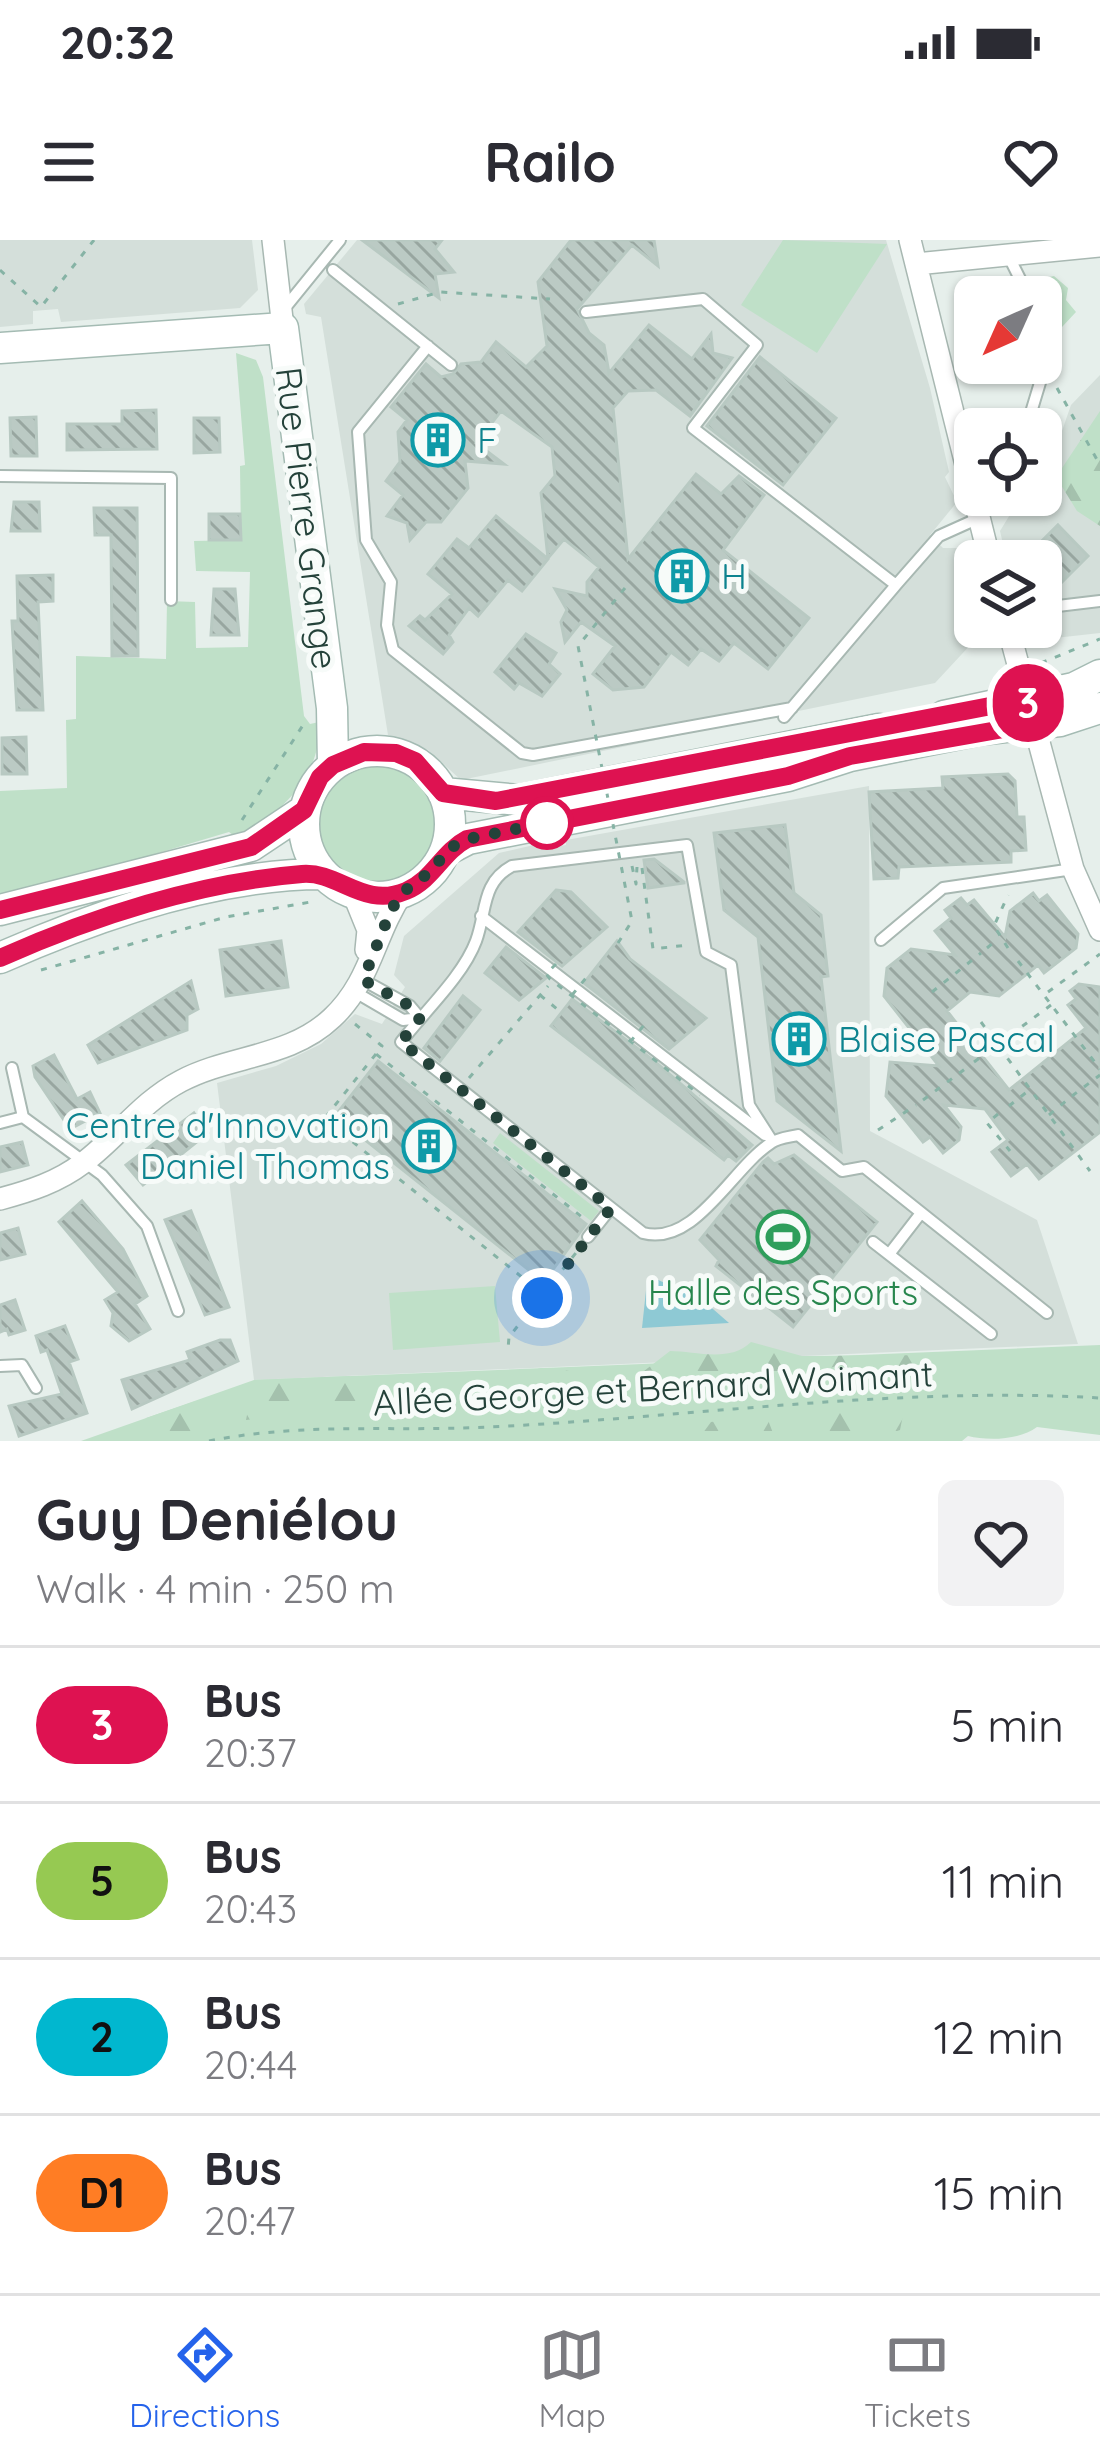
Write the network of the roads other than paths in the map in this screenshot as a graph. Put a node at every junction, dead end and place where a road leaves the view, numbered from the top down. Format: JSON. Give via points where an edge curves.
{"nodes":[{"id":1,"x":274,"y":240,"type":"edge"},
{"id":2,"x":340,"y":240,"type":"edge"},
{"id":3,"x":910,"y":240,"type":"edge"},
{"id":4,"x":1049,"y":246,"type":"edge"},
{"id":5,"x":1100,"y":246,"type":"edge"},
{"id":6,"x":1008,"y":257,"type":"junction"},
{"id":7,"x":916,"y":265,"type":"junction"},
{"id":8,"x":333,"y":269,"type":"dead end"},
{"id":9,"x":1018,"y":276,"type":"edge"},
{"id":10,"x":586,"y":312,"type":"dead end"},
{"id":11,"x":283,"y":320,"type":"junction"},
{"id":12,"x":428,"y":346,"type":"junction"},
{"id":13,"x":0,"y":348,"type":"edge"},
{"id":14,"x":451,"y":365,"type":"dead end"},
{"id":15,"x":954,"y":409,"type":"edge"},
{"id":16,"x":0,"y":476,"type":"edge"},
{"id":17,"x":979,"y":518,"type":"joint"},
{"id":18,"x":984,"y":540,"type":"edge"},
{"id":19,"x":896,"y":585,"type":"junction"},
{"id":20,"x":171,"y":600,"type":"dead end"},
{"id":21,"x":1100,"y":601,"type":"edge"},
{"id":22,"x":1062,"y":606,"type":"edge"},
{"id":23,"x":1013,"y":648,"type":"edge"},
{"id":24,"x":1100,"y":675,"type":"edge"},
{"id":25,"x":1100,"y":707,"type":"edge"},
{"id":26,"x":332,"y":708,"type":"junction"},
{"id":27,"x":1030,"y":712,"type":"junction"},
{"id":28,"x":375,"y":751,"type":"junction"},
{"id":29,"x":333,"y":765,"type":"junction"},
{"id":30,"x":443,"y":793,"type":"junction"},
{"id":31,"x":304,"y":810,"type":"junction"},
{"id":32,"x":445,"y":851,"type":"junction"},
{"id":33,"x":1073,"y":869,"type":"junction"},
{"id":34,"x":335,"y":889,"type":"junction"},
{"id":35,"x":403,"y":892,"type":"junction"},
{"id":36,"x":0,"y":910,"type":"edge"},
{"id":37,"x":481,"y":916,"type":"junction"},
{"id":38,"x":1100,"y":930,"type":"edge"},
{"id":39,"x":881,"y":940,"type":"dead end"},
{"id":40,"x":11,"y":968,"type":"edge"},
{"id":41,"x":359,"y":986,"type":"junction"},
{"id":42,"x":420,"y":1018,"type":"junction"},
{"id":43,"x":12,"y":1068,"type":"dead end"},
{"id":44,"x":23,"y":1118,"type":"junction"},
{"id":45,"x":0,"y":1123,"type":"edge"},
{"id":46,"x":772,"y":1141,"type":"junction"},
{"id":47,"x":86,"y":1161,"type":"junction"},
{"id":48,"x":0,"y":1199,"type":"edge"},
{"id":49,"x":611,"y":1208,"type":"junction"},
{"id":50,"x":921,"y":1213,"type":"junction"},
{"id":51,"x":592,"y":1233,"type":"road end"},
{"id":52,"x":873,"y":1241,"type":"dead end"},
{"id":53,"x":890,"y":1253,"type":"junction"},
{"id":54,"x":178,"y":1311,"type":"dead end"},
{"id":55,"x":1047,"y":1313,"type":"dead end"},
{"id":56,"x":991,"y":1334,"type":"dead end"},
{"id":57,"x":0,"y":1366,"type":"edge"},
{"id":58,"x":37,"y":1388,"type":"dead end"}],
"edges":[{"from":1,"to":11,"type":"street"},
{"from":2,"to":11,"type":"lane"},
{"from":3,"to":7,"type":"street"},
{"from":4,"to":5,"type":"street"},
{"from":4,"to":6,"type":"street"},
{"from":6,"to":7,"type":"street"},
{"from":6,"to":9,"type":"lane"},
{"from":7,"to":15,"type":"street"},
{"from":8,"to":12,"type":"lane"},
{"from":10,"to":19,"type":"lane","via":[[703,298],[758,345],[693,428]]},
{"from":11,"to":13,"type":"main road"},
{"from":11,"to":26,"type":"main road","name":"Rue Pierre Grange"},
{"from":12,"to":14,"type":"lane"},
{"from":12,"to":19,"type":"lane","via":[[358,431],[366,540],[391,583],[393,650],[522,753],[788,713]]},
{"from":16,"to":20,"type":"lane","via":[[171,478]]},
{"from":17,"to":18,"type":"street"},
{"from":17,"to":19,"type":"lane","via":[[939,536]]},
{"from":21,"to":22,"type":"lane"},
{"from":23,"to":27,"type":"street"},
{"from":24,"to":27,"type":"main road"},
{"from":25,"to":27,"type":"main road"},
{"from":26,"to":28,"type":"main road","name":"Rue Pierre Grange"},
{"from":26,"to":29,"type":"main road","name":"Rue Pierre Grange"},
{"from":27,"to":30,"type":"main road","via":[[519,800]]},
{"from":27,"to":32,"type":"main road","via":[[788,776],[467,839]]},
{"from":27,"to":33,"type":"street"},
{"from":28,"to":29,"type":"main road"},
{"from":28,"to":30,"type":"main road","via":[[415,761]]},
{"from":29,"to":31,"type":"main road"},
{"from":30,"to":32,"type":"main road"},
{"from":31,"to":34,"type":"main road","via":[[310,855]]},
{"from":31,"to":36,"type":"main road","via":[[251,847]]},
{"from":32,"to":35,"type":"main road"},
{"from":33,"to":38,"type":"street"},
{"from":33,"to":39,"type":"lane","via":[[943,888]]},
{"from":34,"to":35,"type":"main road","via":[[378,897]]},
{"from":34,"to":40,"type":"main road","via":[[265,878],[191,894],[58,933]]},
{"from":34,"to":41,"type":"street","via":[[368,931]]},
{"from":35,"to":41,"type":"street"},
{"from":37,"to":42,"type":"lane","via":[[476,944]]},
{"from":37,"to":46,"type":"lane"},
{"from":37,"to":46,"type":"lane","via":[[490,885],[512,866],[687,844],[706,952],[731,964],[749,1105]]},
{"from":41,"to":42,"type":"lane","via":[[403,1020]]},
{"from":41,"to":47,"type":"street","via":[[317,1031],[184,1079],[148,1101]]},
{"from":42,"to":49,"type":"lane","via":[[401,1042]]},
{"from":43,"to":44,"type":"lane"},
{"from":44,"to":45,"type":"lane"},
{"from":44,"to":47,"type":"lane"},
{"from":46,"to":49,"type":"lane","via":[[682,1229],[643,1233]]},
{"from":46,"to":50,"type":"lane","via":[[798,1135],[842,1171],[864,1167]]},
{"from":47,"to":48,"type":"street","via":[[45,1186]]},
{"from":47,"to":54,"type":"lane","via":[[147,1226]]},
{"from":49,"to":51,"type":"lane"},
{"from":50,"to":53,"type":"lane"},
{"from":50,"to":55,"type":"lane"},
{"from":52,"to":53,"type":"lane"},
{"from":53,"to":56,"type":"lane"},
{"from":57,"to":58,"type":"lane","via":[[22,1365]]}]}
